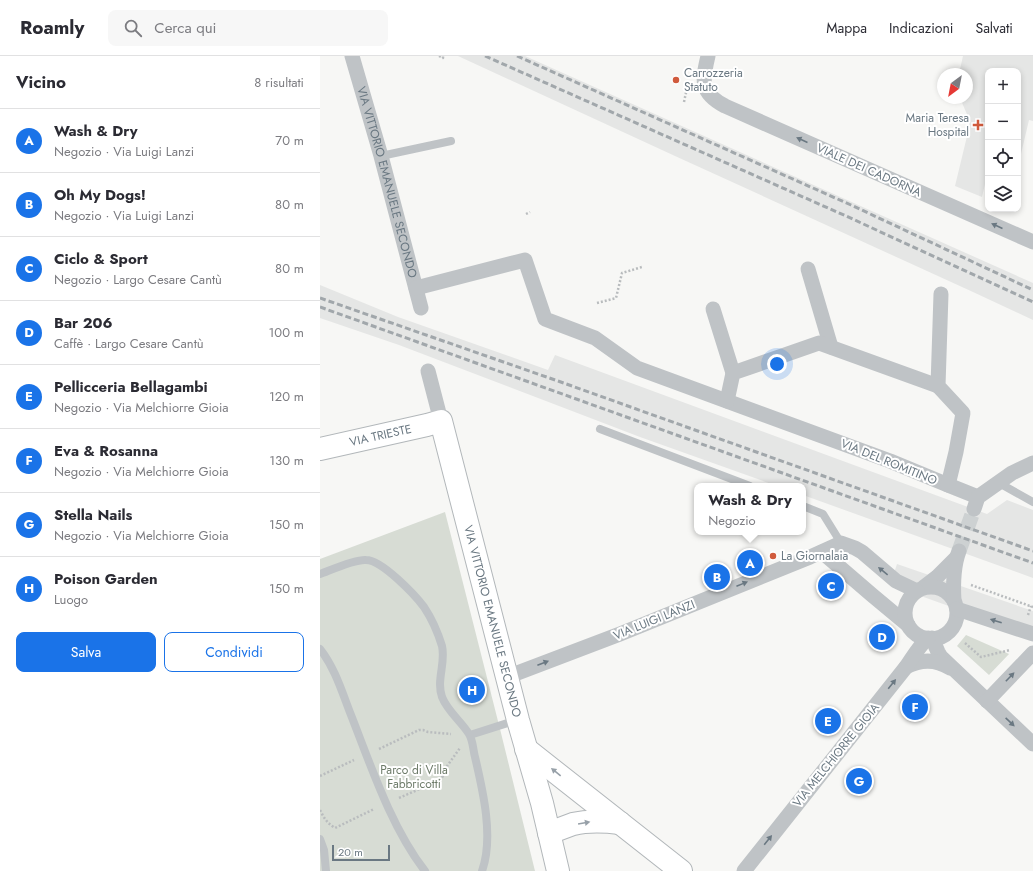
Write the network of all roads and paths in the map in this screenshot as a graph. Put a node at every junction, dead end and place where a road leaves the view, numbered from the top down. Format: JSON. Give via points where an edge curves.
{"nodes":[{"id":1,"x":352,"y":56,"type":"edge"},
{"id":2,"x":439,"y":56,"type":"edge"},
{"id":3,"x":444,"y":56,"type":"edge"},
{"id":4,"x":708,"y":56,"type":"edge"},
{"id":5,"x":451,"y":141,"type":"dead end"},
{"id":6,"x":381,"y":156,"type":"junction"},
{"id":7,"x":530,"y":212,"type":"dead end"},
{"id":8,"x":526,"y":214,"type":"dead end"},
{"id":9,"x":1033,"y":242,"type":"edge"},
{"id":10,"x":642,"y":267,"type":"dead end"},
{"id":11,"x":808,"y":269,"type":"dead end"},
{"id":12,"x":416,"y":288,"type":"junction"},
{"id":13,"x":941,"y":294,"type":"dead end"},
{"id":14,"x":597,"y":303,"type":"dead end"},
{"id":15,"x":421,"y":308,"type":"dead end"},
{"id":16,"x":713,"y":309,"type":"dead end"},
{"id":17,"x":831,"y":347,"type":"junction"},
{"id":18,"x":428,"y":371,"type":"dead end"},
{"id":19,"x":733,"y":373,"type":"junction"},
{"id":20,"x":938,"y":386,"type":"junction"},
{"id":21,"x":727,"y":401,"type":"junction"},
{"id":22,"x":441,"y":421,"type":"junction"},
{"id":23,"x":600,"y":429,"type":"dead end"},
{"id":24,"x":320,"y":448,"type":"edge"},
{"id":25,"x":1033,"y":463,"type":"edge"},
{"id":26,"x":742,"y":483,"type":"edge"},
{"id":27,"x":999,"y":483,"type":"junction"},
{"id":28,"x":948,"y":485,"type":"junction"},
{"id":29,"x":1033,"y":502,"type":"edge"},
{"id":30,"x":806,"y":507,"type":"edge"},
{"id":31,"x":841,"y":543,"type":"junction"},
{"id":32,"x":822,"y":552,"type":"junction"},
{"id":33,"x":320,"y":574,"type":"edge"},
{"id":34,"x":974,"y":587,"type":"dead end"},
{"id":35,"x":921,"y":589,"type":"junction"},
{"id":36,"x":955,"y":605,"type":"junction"},
{"id":37,"x":1033,"y":607,"type":"edge"},
{"id":38,"x":908,"y":625,"type":"junction"},
{"id":39,"x":1033,"y":634,"type":"edge"},
{"id":40,"x":930,"y":638,"type":"junction"},
{"id":41,"x":965,"y":643,"type":"dead end"},
{"id":42,"x":320,"y":649,"type":"edge"},
{"id":43,"x":1013,"y":650,"type":"dead end"},
{"id":44,"x":1033,"y":653,"type":"edge"},
{"id":45,"x":906,"y":667,"type":"junction"},
{"id":46,"x":956,"y":672,"type":"junction"},
{"id":47,"x":507,"y":677,"type":"junction"},
{"id":48,"x":987,"y":701,"type":"junction"},
{"id":49,"x":518,"y":720,"type":"junction"},
{"id":50,"x":470,"y":735,"type":"junction"},
{"id":51,"x":1033,"y":744,"type":"edge"},
{"id":52,"x":526,"y":749,"type":"junction"},
{"id":53,"x":367,"y":754,"type":"junction"},
{"id":54,"x":350,"y":762,"type":"dead end"},
{"id":55,"x":320,"y":776,"type":"edge"},
{"id":56,"x":584,"y":796,"type":"junction"},
{"id":57,"x":387,"y":803,"type":"junction"},
{"id":58,"x":542,"y":803,"type":"junction"},
{"id":59,"x":320,"y":810,"type":"edge"},
{"id":60,"x":370,"y":811,"type":"dead end"},
{"id":61,"x":620,"y":823,"type":"junction"},
{"id":62,"x":549,"y":833,"type":"junction"},
{"id":63,"x":320,"y":839,"type":"edge"},
{"id":64,"x":326,"y":871,"type":"edge"},
{"id":65,"x":425,"y":871,"type":"edge"},
{"id":66,"x":482,"y":871,"type":"edge"},
{"id":67,"x":558,"y":871,"type":"edge"},
{"id":68,"x":681,"y":871,"type":"edge"},
{"id":69,"x":744,"y":871,"type":"edge"}],
"edges":[{"from":1,"to":6,"type":"street","name":"VIA VITTORIO EMANUELE SECONDO"},
{"from":2,"to":3,"type":"path"},
{"from":9,"to":4,"type":"street","name":"VIALE DEI CADORNA","one_way":true,"via":[[715,101],[705,87]]},
{"from":5,"to":6,"type":"lane"},
{"from":6,"to":12,"type":"street","name":"VIA VITTORIO EMANUELE SECONDO"},
{"from":7,"to":8,"type":"path"},
{"from":10,"to":14,"type":"path","via":[[622,273],[616,298]]},
{"from":11,"to":17,"type":"street"},
{"from":12,"to":15,"type":"street","name":"VIA VITTORIO EMANUELE SECONDO"},
{"from":12,"to":21,"type":"street","name":"VIA DEL ROMITINO","via":[[526,260],[545,319],[595,338],[637,368]]},
{"from":13,"to":20,"type":"street"},
{"from":16,"to":19,"type":"street"},
{"from":17,"to":19,"type":"street","name":"VIA DEL ROMITINO","via":[[819,343]]},
{"from":17,"to":20,"type":"street","name":"VIA DEL ROMITINO"},
{"from":18,"to":22,"type":"street","name":"VIA VITTORIO EMANUELE SECONDO"},
{"from":19,"to":21,"type":"street"},
{"from":20,"to":28,"type":"street","name":"VIA DEL ROMITINO","via":[[963,413]]},
{"from":21,"to":28,"type":"street","name":"VIA DEL ROMITINO"},
{"from":22,"to":24,"type":"street","name":"VIA TRIESTE"},
{"from":22,"to":47,"type":"street","name":"VIA VITTORIO EMANUELE SECONDO"},
{"from":23,"to":26,"type":"lane"},
{"from":25,"to":27,"type":"street","via":[[1012,473]]},
{"from":27,"to":28,"type":"street","via":[[976,503]]},
{"from":27,"to":29,"type":"lane"},
{"from":30,"to":31,"type":"lane","via":[[823,514]]},
{"from":31,"to":32,"type":"street","name":"VIA LUIGI LANZI"},
{"from":35,"to":31,"type":"street","one_way":true,"via":[[896,581],[862,552]]},
{"from":32,"to":38,"type":"street"},
{"from":47,"to":32,"type":"street","name":"VIA LUIGI LANZI","one_way":true},
{"from":33,"to":50,"type":"lane","via":[[358,561],[376,562],[416,597],[432,622],[442,646],[441,695],[450,711]]},
{"from":34,"to":37,"type":"path"},
{"from":35,"to":36,"type":"street","via":[[940,588],[948,593]]},
{"from":35,"to":36,"type":"street","via":[[937,577],[958,554],[954,581]]},
{"from":35,"to":38,"type":"street","via":[[911,596],[906,606]]},
{"from":39,"to":36,"type":"street","one_way":true},
{"from":36,"to":40,"type":"street","via":[[955,622],[951,629],[940,637]]},
{"from":38,"to":40,"type":"street","via":[[921,637]]},
{"from":40,"to":45,"type":"street","name":"VIA MELCHIORRE GIOIA"},
{"from":40,"to":46,"type":"street","via":[[941,657]]},
{"from":41,"to":43,"type":"path","via":[[981,657]]},
{"from":42,"to":53,"type":"lane","via":[[336,677]]},
{"from":48,"to":44,"type":"street","one_way":true},
{"from":45,"to":46,"type":"street","via":[[918,661],[931,661]]},
{"from":69,"to":45,"type":"street","name":"VIA MELCHIORRE GIOIA","one_way":true},
{"from":46,"to":48,"type":"street"},
{"from":47,"to":49,"type":"street","name":"VIA VITTORIO EMANUELE SECONDO"},
{"from":48,"to":51,"type":"street","one_way":true},
{"from":49,"to":50,"type":"lane"},
{"from":49,"to":52,"type":"street","name":"VIA VITTORIO EMANUELE SECONDO"},
{"from":50,"to":53,"type":"path","via":[[419,730]]},
{"from":50,"to":57,"type":"path","via":[[440,780]]},
{"from":50,"to":66,"type":"lane","via":[[482,787],[487,826],[487,849]]},
{"from":56,"to":52,"type":"street","one_way":true},
{"from":52,"to":58,"type":"street","name":"VIA VITTORIO EMANUELE SECONDO"},
{"from":53,"to":57,"type":"lane"},
{"from":54,"to":55,"type":"path"},
{"from":56,"to":58,"type":"street","via":[[563,794],[553,796]]},
{"from":56,"to":61,"type":"street"},
{"from":57,"to":65,"type":"lane","via":[[406,842]]},
{"from":58,"to":62,"type":"street","name":"VIA VITTORIO EMANUELE SECONDO"},
{"from":59,"to":60,"type":"path","via":[[335,828]]},
{"from":62,"to":61,"type":"street","one_way":true,"via":[[573,824],[591,821]]},
{"from":61,"to":68,"type":"street"},
{"from":62,"to":67,"type":"street","name":"VIA VITTORIO EMANUELE SECONDO"},
{"from":63,"to":64,"type":"lane"}]}
